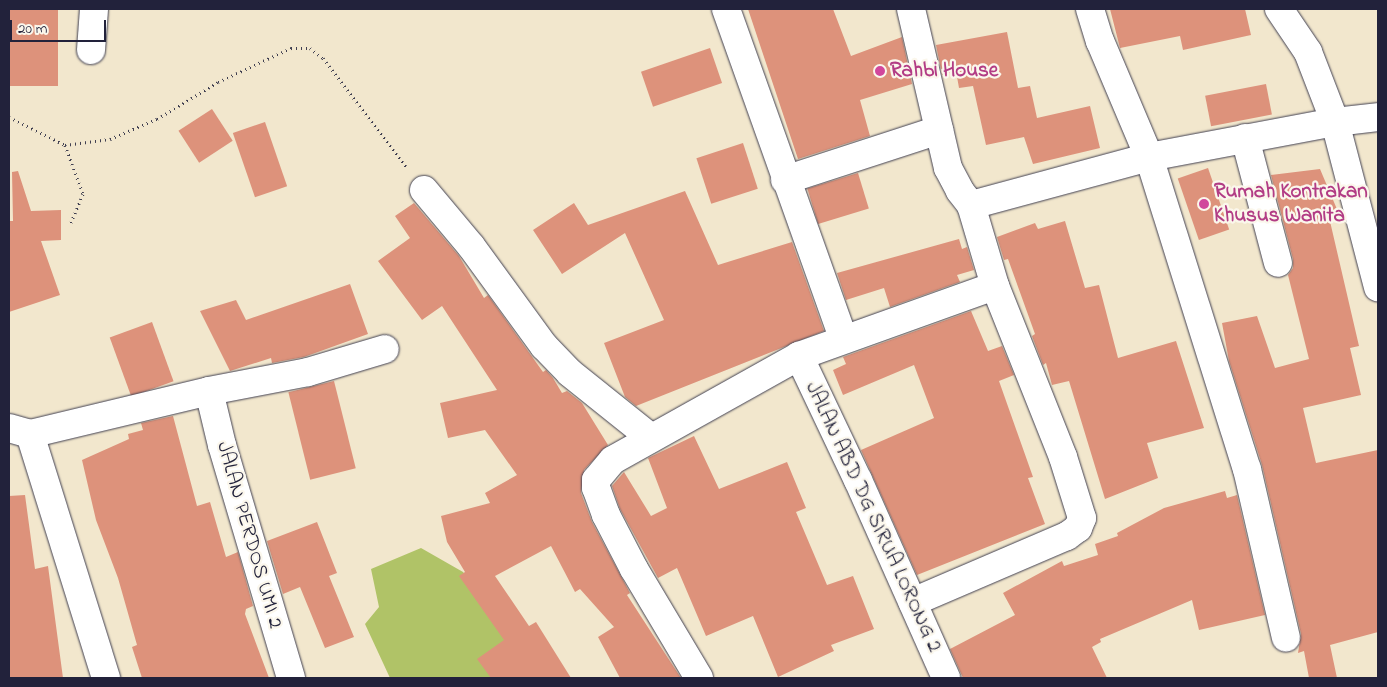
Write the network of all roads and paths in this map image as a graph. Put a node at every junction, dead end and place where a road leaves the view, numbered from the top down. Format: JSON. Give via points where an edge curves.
{"nodes":[{"id":1,"x":94,"y":9,"type":"edge"},
{"id":2,"x":726,"y":9,"type":"edge"},
{"id":3,"x":911,"y":9,"type":"edge"},
{"id":4,"x":1090,"y":9,"type":"edge"},
{"id":5,"x":1279,"y":9,"type":"edge"},
{"id":6,"x":91,"y":50,"type":"dead end"},
{"id":7,"x":9,"y":117,"type":"edge"},
{"id":8,"x":1378,"y":117,"type":"edge"},
{"id":9,"x":1335,"y":122,"type":"junction"},
{"id":10,"x":939,"y":130,"type":"junction"},
{"id":11,"x":1246,"y":138,"type":"junction"},
{"id":12,"x":65,"y":145,"type":"junction"},
{"id":13,"x":1149,"y":157,"type":"junction"},
{"id":14,"x":785,"y":180,"type":"junction"},
{"id":15,"x":424,"y":190,"type":"joint"},
{"id":16,"x":971,"y":204,"type":"junction"},
{"id":17,"x":70,"y":225,"type":"dead end"},
{"id":18,"x":1278,"y":263,"type":"dead end"},
{"id":19,"x":995,"y":286,"type":"junction"},
{"id":20,"x":1378,"y":287,"type":"edge"},
{"id":21,"x":842,"y":338,"type":"junction"},
{"id":22,"x":386,"y":349,"type":"dead end"},
{"id":23,"x":799,"y":356,"type":"junction"},
{"id":24,"x":209,"y":391,"type":"junction"},
{"id":25,"x":19,"y":431,"type":"edge"},
{"id":26,"x":651,"y":438,"type":"junction"},
{"id":27,"x":913,"y":602,"type":"junction"},
{"id":28,"x":1286,"y":638,"type":"dead end"},
{"id":29,"x":106,"y":678,"type":"edge"},
{"id":30,"x":291,"y":678,"type":"edge"},
{"id":31,"x":699,"y":678,"type":"edge"},
{"id":32,"x":946,"y":678,"type":"edge"}],
"edges":[{"from":1,"to":6,"type":"street"},
{"from":2,"to":14,"type":"street"},
{"from":3,"to":10,"type":"street"},
{"from":4,"to":13,"type":"street","via":[[1100,42]]},
{"from":5,"to":9,"type":"street","via":[[1308,52]]},
{"from":7,"to":12,"type":"path"},
{"from":8,"to":9,"type":"street"},
{"from":9,"to":11,"type":"street"},
{"from":9,"to":20,"type":"street"},
{"from":10,"to":14,"type":"street"},
{"from":10,"to":16,"type":"street","via":[[948,168]]},
{"from":11,"to":13,"type":"street"},
{"from":11,"to":18,"type":"street"},
{"from":12,"to":15,"type":"path","via":[[110,139],[157,119],[218,82],[291,48],[310,48],[323,58]]},
{"from":12,"to":17,"type":"path","via":[[83,194]]},
{"from":13,"to":16,"type":"street"},
{"from":13,"to":28,"type":"street","via":[[1247,469]]},
{"from":14,"to":21,"type":"street"},
{"from":15,"to":26,"type":"street","via":[[471,246],[544,346],[570,373]]},
{"from":16,"to":19,"type":"street"},
{"from":19,"to":21,"type":"street"},
{"from":19,"to":27,"type":"street","via":[[1063,457],[1082,518],[1078,528],[1067,536]]},
{"from":21,"to":23,"type":"street"},
{"from":22,"to":24,"type":"street","via":[[308,372]]},
{"from":23,"to":26,"type":"street"},
{"from":23,"to":27,"type":"street","name":"JALAN ABD DG SIRUA LORONG 2"},
{"from":24,"to":25,"type":"street"},
{"from":24,"to":30,"type":"street","name":"JALAN PERDOS UMI 2"},
{"from":25,"to":29,"type":"street"},
{"from":26,"to":31,"type":"street","via":[[613,460],[596,480],[596,488],[634,569]]},
{"from":27,"to":32,"type":"street","name":"JALAN ABD DG SIRUA LORONG 2"}]}
